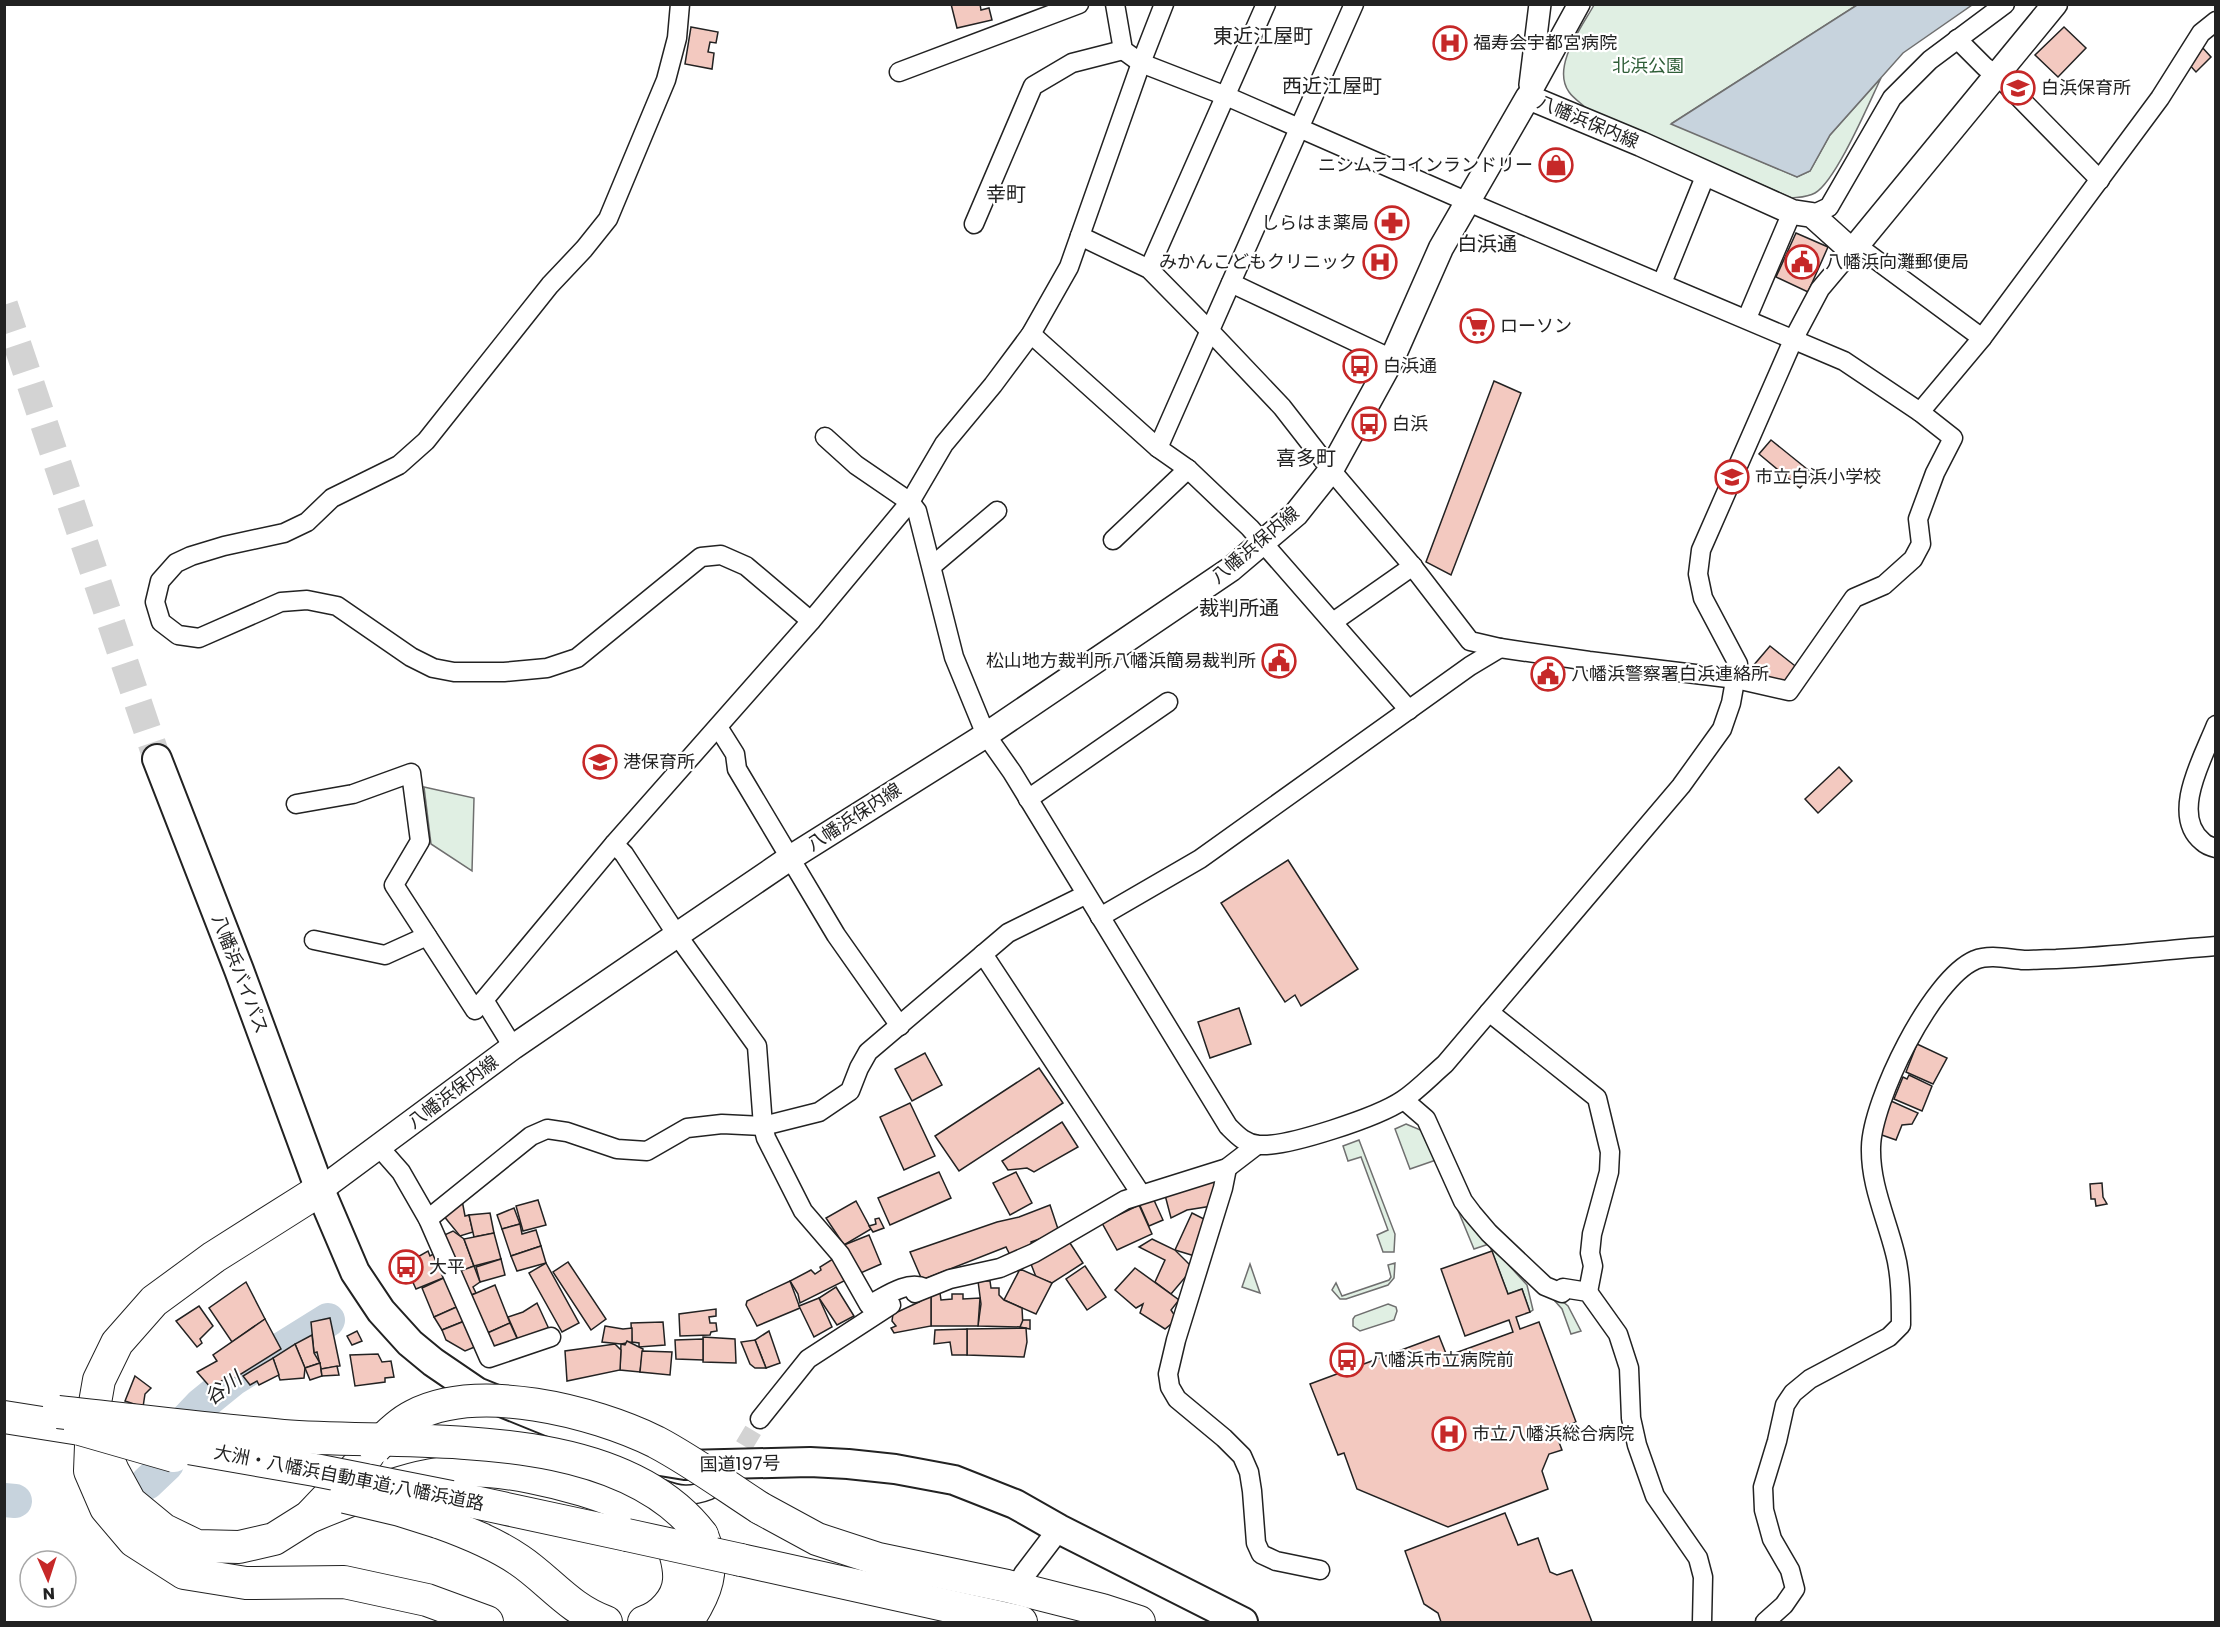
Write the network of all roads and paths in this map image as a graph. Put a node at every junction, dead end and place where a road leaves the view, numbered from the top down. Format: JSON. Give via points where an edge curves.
{"nodes":[{"id":1,"x":680,"y":4,"type":"edge"},
{"id":2,"x":1079,"y":4,"type":"edge"},
{"id":3,"x":1115,"y":4,"type":"edge"},
{"id":4,"x":1164,"y":4,"type":"edge"},
{"id":5,"x":1266,"y":4,"type":"edge"},
{"id":6,"x":1354,"y":4,"type":"edge"},
{"id":7,"x":1540,"y":4,"type":"edge"},
{"id":8,"x":1579,"y":4,"type":"edge"},
{"id":9,"x":2005,"y":4,"type":"edge"},
{"id":10,"x":2055,"y":4,"type":"edge"},
{"id":11,"x":2216,"y":21,"type":"edge"},
{"id":12,"x":1958,"y":39,"type":"junction"},
{"id":13,"x":1123,"y":50,"type":"junction"},
{"id":14,"x":1141,"y":63,"type":"junction"},
{"id":15,"x":899,"y":72,"type":"dead end"},
{"id":16,"x":1997,"y":75,"type":"junction"},
{"id":17,"x":1226,"y":96,"type":"junction"},
{"id":18,"x":1528,"y":97,"type":"junction"},
{"id":19,"x":1298,"y":129,"type":"junction"},
{"id":20,"x":1706,"y":174,"type":"junction"},
{"id":21,"x":2100,"y":180,"type":"junction"},
{"id":22,"x":1468,"y":202,"type":"junction"},
{"id":23,"x":1802,"y":213,"type":"junction"},
{"id":24,"x":974,"y":224,"type":"dead end"},
{"id":25,"x":1080,"y":236,"type":"junction"},
{"id":26,"x":1854,"y":248,"type":"junction"},
{"id":27,"x":1149,"y":269,"type":"junction"},
{"id":28,"x":1231,"y":283,"type":"junction"},
{"id":29,"x":1662,"y":283,"type":"junction"},
{"id":30,"x":1747,"y":318,"type":"junction"},
{"id":31,"x":1210,"y":331,"type":"junction"},
{"id":32,"x":1030,"y":334,"type":"junction"},
{"id":33,"x":1794,"y":338,"type":"junction"},
{"id":34,"x":1982,"y":338,"type":"junction"},
{"id":35,"x":1392,"y":359,"type":"junction"},
{"id":36,"x":1920,"y":412,"type":"junction"},
{"id":37,"x":825,"y":437,"type":"dead end"},
{"id":38,"x":1158,"y":448,"type":"junction"},
{"id":39,"x":1188,"y":469,"type":"junction"},
{"id":40,"x":1331,"y":471,"type":"junction"},
{"id":41,"x":910,"y":502,"type":"junction"},
{"id":42,"x":997,"y":511,"type":"dead end"},
{"id":43,"x":1113,"y":540,"type":"dead end"},
{"id":44,"x":1263,"y":543,"type":"junction"},
{"id":45,"x":932,"y":566,"type":"junction"},
{"id":46,"x":1413,"y":566,"type":"junction"},
{"id":47,"x":811,"y":621,"type":"junction"},
{"id":48,"x":1333,"y":622,"type":"junction"},
{"id":49,"x":1500,"y":648,"type":"junction"},
{"id":50,"x":1736,"y":679,"type":"junction"},
{"id":51,"x":1168,"y":702,"type":"dead end"},
{"id":52,"x":1409,"y":710,"type":"junction"},
{"id":53,"x":2216,"y":724,"type":"edge"},
{"id":54,"x":717,"y":727,"type":"junction"},
{"id":55,"x":986,"y":735,"type":"junction"},
{"id":56,"x":157,"y":759,"type":"tunnel mouth"},
{"id":57,"x":1028,"y":800,"type":"junction"},
{"id":58,"x":296,"y":804,"type":"dead end"},
{"id":59,"x":614,"y":844,"type":"junction"},
{"id":60,"x":2216,"y":848,"type":"edge"},
{"id":61,"x":790,"y":858,"type":"junction"},
{"id":62,"x":1086,"y":895,"type":"junction"},
{"id":63,"x":1100,"y":917,"type":"junction"},
{"id":64,"x":677,"y":935,"type":"junction"},
{"id":65,"x":427,"y":936,"type":"junction"},
{"id":66,"x":314,"y":940,"type":"dead end"},
{"id":67,"x":2216,"y":946,"type":"edge"},
{"id":68,"x":983,"y":954,"type":"junction"},
{"id":69,"x":484,"y":1000,"type":"junction"},
{"id":70,"x":1489,"y":1012,"type":"junction"},
{"id":71,"x":900,"y":1026,"type":"junction"},
{"id":72,"x":513,"y":1047,"type":"junction"},
{"id":73,"x":1404,"y":1100,"type":"junction"},
{"id":74,"x":763,"y":1126,"type":"junction"},
{"id":75,"x":1257,"y":1145,"type":"junction"},
{"id":76,"x":379,"y":1147,"type":"junction"},
{"id":77,"x":1227,"y":1168,"type":"junction"},
{"id":78,"x":320,"y":1190,"type":"junction"},
{"id":79,"x":1141,"y":1194,"type":"junction"},
{"id":80,"x":428,"y":1219,"type":"junction"},
{"id":81,"x":925,"y":1288,"type":"junction"},
{"id":82,"x":1588,"y":1292,"type":"junction"},
{"id":83,"x":551,"y":1337,"type":"dead end"},
{"id":84,"x":4,"y":1409,"type":"edge"},
{"id":85,"x":4,"y":1417,"type":"edge"},
{"id":86,"x":760,"y":1419,"type":"tunnel mouth"},
{"id":87,"x":71,"y":1421,"type":"junction"},
{"id":88,"x":648,"y":1459,"type":"junction"},
{"id":89,"x":709,"y":1490,"type":"dead end"},
{"id":90,"x":445,"y":1510,"type":"junction"},
{"id":91,"x":309,"y":1517,"type":"junction"},
{"id":92,"x":1059,"y":1529,"type":"junction"},
{"id":93,"x":697,"y":1542,"type":"junction"},
{"id":94,"x":1320,"y":1570,"type":"dead end"},
{"id":95,"x":1024,"y":1575,"type":"tunnel mouth"},
{"id":96,"x":487,"y":1623,"type":"edge"},
{"id":97,"x":606,"y":1623,"type":"edge"},
{"id":98,"x":644,"y":1623,"type":"edge"},
{"id":99,"x":687,"y":1623,"type":"edge"},
{"id":100,"x":1021,"y":1623,"type":"edge"},
{"id":101,"x":1139,"y":1623,"type":"edge"},
{"id":102,"x":1243,"y":1623,"type":"edge"},
{"id":103,"x":1702,"y":1623,"type":"edge"},
{"id":104,"x":1764,"y":1623,"type":"edge"}],
"edges":[{"from":1,"to":47,"type":"street","via":[[666,80],[608,219],[550,285],[426,441],[399,465],[332,498],[307,522],[284,533],[224,546],[176,563],[160,581],[155,602],[161,622],[178,635],[199,638],[281,603],[307,600],[337,606],[433,668],[504,672],[547,668],[577,658],[701,557],[721,555],[746,566]]},
{"from":2,"to":15,"type":"street"},
{"from":3,"to":13,"type":"street"},
{"from":4,"to":14,"type":"street"},
{"from":5,"to":17,"type":"street"},
{"from":6,"to":19,"type":"street"},
{"from":7,"to":18,"type":"street"},
{"from":8,"to":18,"type":"street"},
{"from":9,"to":12,"type":"street"},
{"from":10,"to":16,"type":"main road"},
{"from":11,"to":21,"type":"street","via":[[2201,33],[2160,98]]},
{"from":12,"to":16,"type":"street"},
{"from":12,"to":23,"type":"street","via":[[1930,60],[1892,98],[1829,207]]},
{"from":13,"to":14,"type":"street"},
{"from":13,"to":24,"type":"street","via":[[1072,63],[1033,86]]},
{"from":14,"to":17,"type":"street"},
{"from":14,"to":25,"type":"street"},
{"from":16,"to":21,"type":"street"},
{"from":16,"to":26,"type":"main road"},
{"from":17,"to":19,"type":"street"},
{"from":17,"to":27,"type":"street"},
{"from":18,"to":20,"type":"main road","name":"八幡浜保内線"},
{"from":18,"to":22,"type":"main road","name":"八幡浜保内線"},
{"from":19,"to":22,"type":"street"},
{"from":19,"to":28,"type":"street"},
{"from":20,"to":23,"type":"main road","name":"八幡浜保内線"},
{"from":20,"to":29,"type":"street"},
{"from":21,"to":34,"type":"street"},
{"from":22,"to":29,"type":"street"},
{"from":22,"to":35,"type":"main road","name":"八幡浜保内線","via":[[1441,248]]},
{"from":23,"to":26,"type":"main road","name":"八幡浜保内線"},
{"from":23,"to":30,"type":"street"},
{"from":25,"to":27,"type":"street"},
{"from":25,"to":32,"type":"street","via":[[1069,267]]},
{"from":26,"to":33,"type":"street","via":[[1820,289]]},
{"from":26,"to":34,"type":"street"},
{"from":27,"to":31,"type":"street"},
{"from":28,"to":31,"type":"street"},
{"from":28,"to":35,"type":"street"},
{"from":29,"to":30,"type":"street"},
{"from":30,"to":33,"type":"street"},
{"from":31,"to":38,"type":"street"},
{"from":31,"to":40,"type":"street","via":[[1282,407]]},
{"from":32,"to":38,"type":"street"},
{"from":32,"to":41,"type":"street","via":[[944,444]]},
{"from":33,"to":36,"type":"street","via":[[1845,361]]},
{"from":33,"to":50,"type":"street","via":[[1701,550],[1698,574],[1702,598],[1738,664]]},
{"from":34,"to":36,"type":"street"},
{"from":35,"to":40,"type":"main road","name":"八幡浜保内線"},
{"from":36,"to":50,"type":"street","via":[[1953,438],[1918,519],[1921,544],[1913,559],[1884,585],[1854,598],[1790,691]]},
{"from":37,"to":41,"type":"street","via":[[856,465]]},
{"from":38,"to":39,"type":"street"},
{"from":39,"to":43,"type":"street"},
{"from":39,"to":44,"type":"street"},
{"from":40,"to":44,"type":"main road","name":"八幡浜保内線","via":[[1296,514]]},
{"from":40,"to":46,"type":"street"},
{"from":41,"to":45,"type":"street","via":[[917,511]]},
{"from":41,"to":47,"type":"street"},
{"from":42,"to":45,"type":"street"},
{"from":44,"to":48,"type":"street"},
{"from":44,"to":55,"type":"main road","name":"八幡浜保内線","via":[[1231,569]]},
{"from":45,"to":55,"type":"street","via":[[954,657]]},
{"from":46,"to":48,"type":"street"},
{"from":46,"to":49,"type":"street","via":[[1470,641]]},
{"from":47,"to":54,"type":"street"},
{"from":48,"to":52,"type":"street"},
{"from":49,"to":50,"type":"street"},
{"from":49,"to":52,"type":"street"},
{"from":50,"to":70,"type":"street","via":[[1722,729],[1681,786]]},
{"from":51,"to":57,"type":"street"},
{"from":52,"to":63,"type":"street","via":[[1200,859]]},
{"from":53,"to":60,"type":"street","via":[[2188,797],[2190,825],[2203,842]]},
{"from":54,"to":59,"type":"street"},
{"from":54,"to":61,"type":"street","via":[[735,754],[737,770]]},
{"from":55,"to":57,"type":"street"},
{"from":55,"to":61,"type":"main road","name":"八幡浜保内線"},
{"from":56,"to":78,"type":"highway","name":"八幡浜バイパス"},
{"from":57,"to":62,"type":"street"},
{"from":58,"to":65,"type":"street","via":[[353,794],[411,773],[420,841],[394,885]]},
{"from":59,"to":64,"type":"street"},
{"from":59,"to":69,"type":"street"},
{"from":61,"to":64,"type":"main road","name":"八幡浜保内線"},
{"from":61,"to":71,"type":"street","via":[[836,935]]},
{"from":62,"to":63,"type":"street"},
{"from":62,"to":68,"type":"street","via":[[1008,933]]},
{"from":63,"to":75,"type":"street","via":[[1228,1126],[1243,1140]]},
{"from":64,"to":72,"type":"main road","name":"八幡浜保内線"},
{"from":64,"to":74,"type":"street","via":[[757,1046]]},
{"from":65,"to":66,"type":"street","via":[[385,955]]},
{"from":65,"to":69,"type":"street","via":[[475,1010]]},
{"from":67,"to":104,"type":"street","via":[[2058,959],[1976,960],[1957,971],[1931,1001],[1908,1040],[1879,1109],[1871,1144],[1872,1176],[1896,1255],[1901,1325],[1889,1337],[1810,1378],[1785,1405],[1763,1487],[1764,1510],[1772,1539],[1790,1570],[1795,1589]]},
{"from":68,"to":71,"type":"street"},
{"from":68,"to":79,"type":"street"},
{"from":69,"to":72,"type":"street"},
{"from":70,"to":73,"type":"street","via":[[1445,1064]]},
{"from":70,"to":82,"type":"street","via":[[1597,1098],[1610,1152],[1609,1172],[1592,1234],[1593,1266]]},
{"from":71,"to":74,"type":"street","via":[[868,1052],[850,1091],[819,1112]]},
{"from":72,"to":76,"type":"main road","name":"八幡浜保内線"},
{"from":73,"to":75,"type":"street","via":[[1360,1120],[1279,1144]]},
{"from":73,"to":82,"type":"street","via":[[1426,1119],[1463,1201],[1489,1233],[1545,1286],[1562,1293],[1563,1288]]},
{"from":74,"to":80,"type":"street","via":[[722,1124],[687,1128],[647,1151],[617,1149],[547,1129],[531,1136]]},
{"from":74,"to":81,"type":"street","via":[[803,1211],[840,1254],[869,1305],[898,1289],[917,1285]]},
{"from":75,"to":77,"type":"street"},
{"from":76,"to":78,"type":"main road","name":"八幡浜保内線"},
{"from":76,"to":80,"type":"street","via":[[401,1172]]},
{"from":77,"to":79,"type":"street"},
{"from":77,"to":94,"type":"street","via":[[1176,1340],[1168,1374],[1170,1387],[1177,1399],[1242,1456],[1249,1472],[1256,1543],[1262,1554],[1276,1561]]},
{"from":78,"to":87,"type":"highway","via":[[214,1257],[154,1301],[117,1343],[99,1380]]},
{"from":78,"to":88,"type":"highway","name":"国道197号","via":[[355,1272],[381,1311],[433,1362],[477,1392]]},
{"from":79,"to":81,"type":"street","via":[[1026,1257]]},
{"from":80,"to":83,"type":"street","via":[[489,1358]]},
{"from":81,"to":86,"type":"street","via":[[879,1312],[808,1359]]},
{"from":82,"to":103,"type":"street","via":[[1618,1334],[1629,1368],[1630,1418],[1655,1496],[1698,1558],[1703,1577]]},
{"from":84,"to":87,"type":"highway"},
{"from":85,"to":87,"type":"highway","name":"大洲・八幡浜自動車道;八幡浜道路"},
{"from":87,"to":90,"type":"highway","name":"大洲・八幡浜自動車道;八幡浜道路","bridge":true,"via":[[315,1470]]},
{"from":87,"to":91,"type":"highway","via":[[113,1471],[130,1502],[164,1530],[197,1546],[239,1547],[274,1539]]},
{"from":87,"to":93,"type":"highway","bridge":true,"via":[[285,1436],[489,1444],[539,1451],[588,1463],[668,1500],[691,1520]]},
{"from":87,"to":96,"type":"highway","via":[[106,1508],[134,1541],[184,1572],[246,1583],[344,1582],[427,1600]]},
{"from":88,"to":89,"type":"street","via":[[646,1476],[656,1487],[679,1496]]},
{"from":88,"to":92,"type":"highway","name":"国道197号","via":[[685,1465],[810,1462],[954,1480],[1015,1504]]},
{"from":90,"to":93,"type":"highway","name":"大洲・八幡浜自動車道;八幡浜道路","bridge":true},
{"from":90,"to":97,"type":"highway","via":[[520,1561],[578,1609]]},
{"from":91,"to":98,"type":"highway","via":[[349,1500],[447,1472],[488,1471],[558,1482],[648,1517],[667,1534],[680,1568],[679,1586],[668,1607]]},
{"from":91,"to":101,"type":"highway","bridge":true,"via":[[388,1434],[413,1416],[451,1403],[502,1400],[571,1412],[656,1443],[817,1539],[878,1559],[1007,1586]]},
{"from":92,"to":95,"type":"street"},
{"from":92,"to":102,"type":"highway","name":"国道197号"},
{"from":93,"to":99,"type":"highway","via":[[708,1549],[709,1578]]},
{"from":93,"to":100,"type":"highway","name":"大洲・八幡浜自動車道;八幡浜道路","bridge":true,"via":[[741,1560]]}]}
